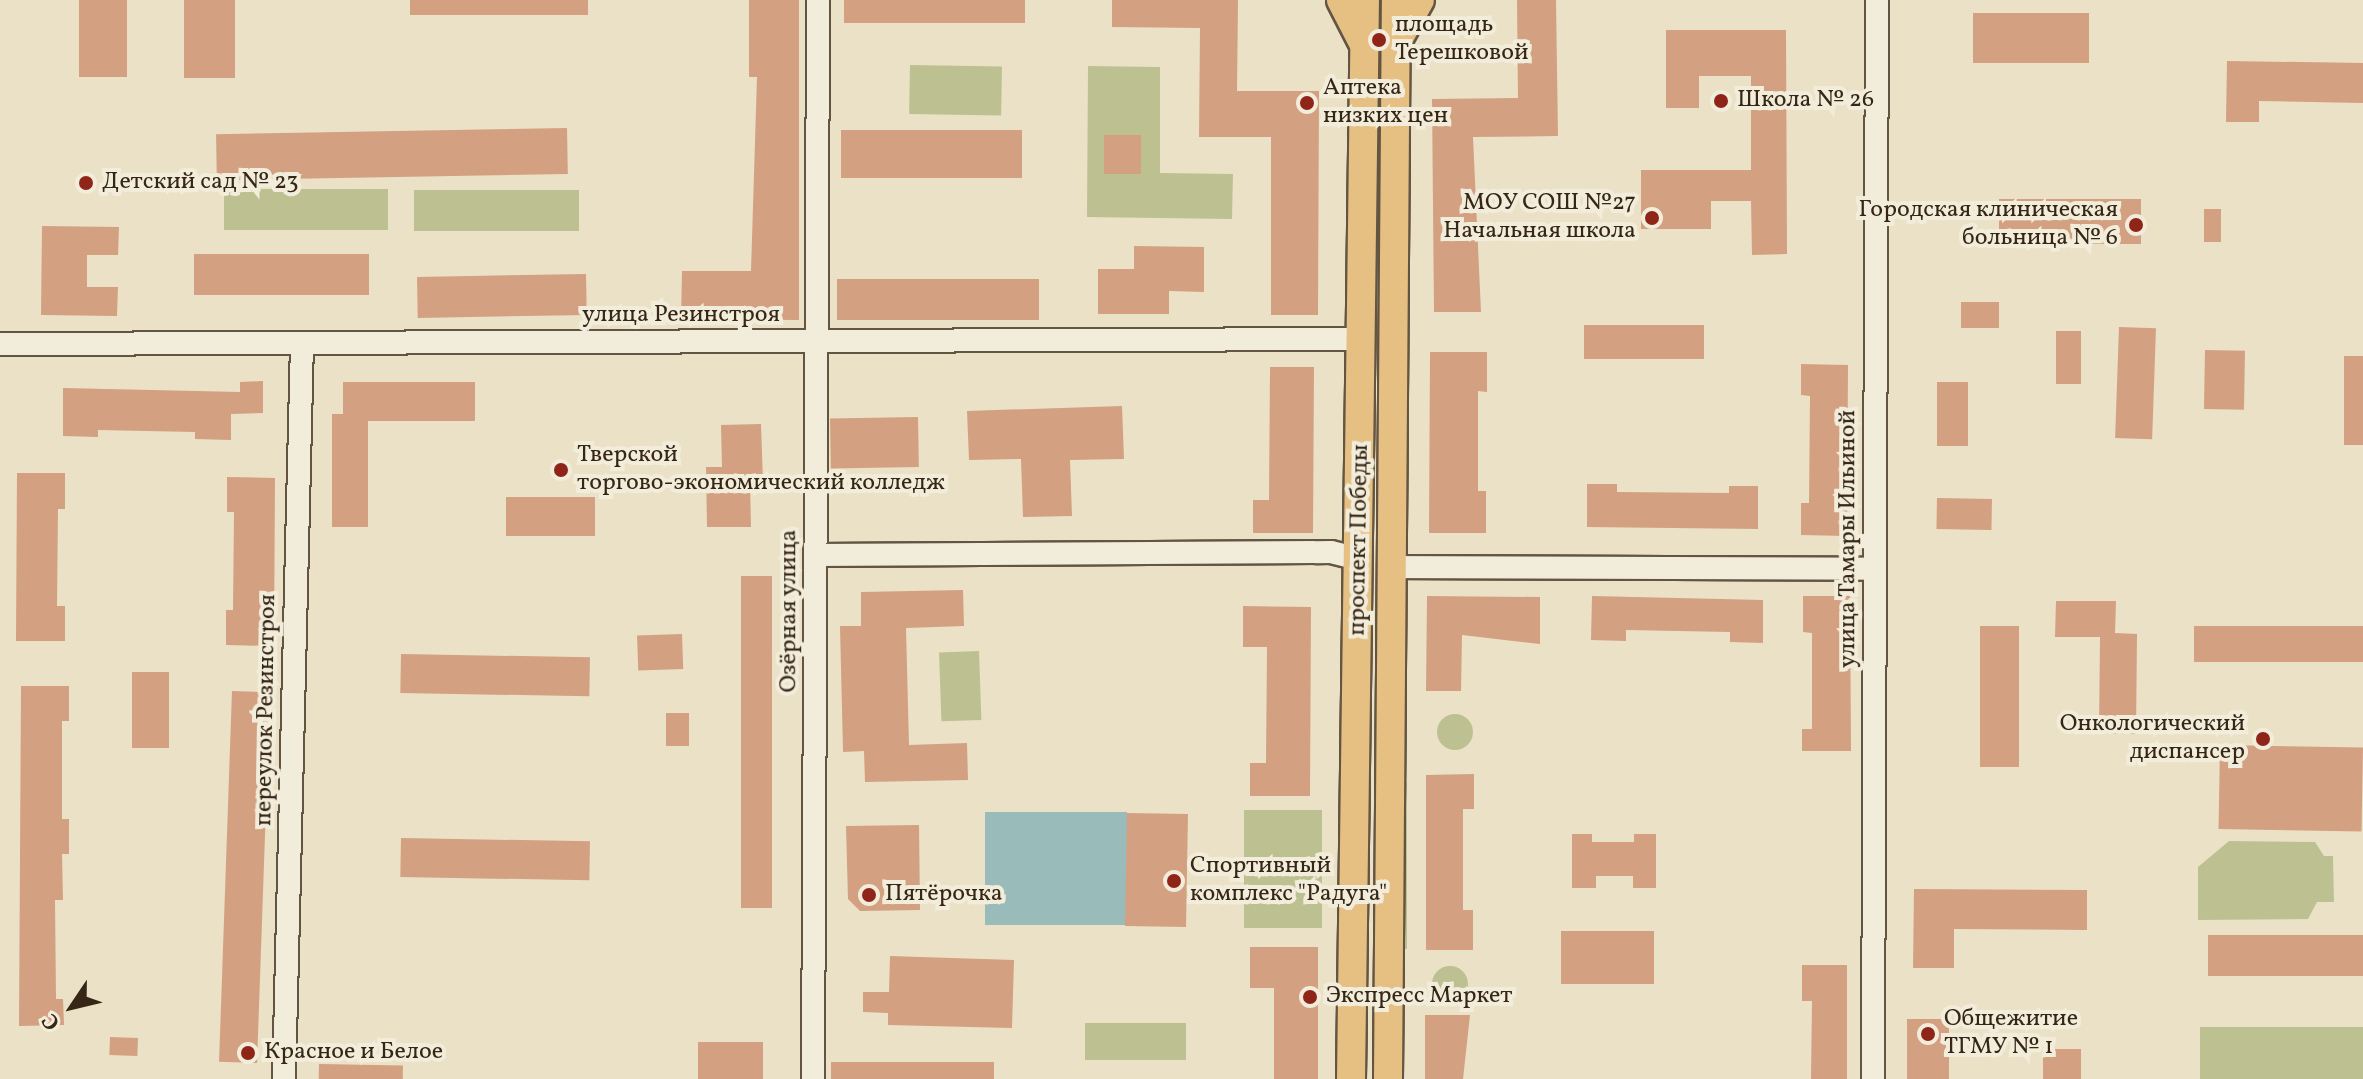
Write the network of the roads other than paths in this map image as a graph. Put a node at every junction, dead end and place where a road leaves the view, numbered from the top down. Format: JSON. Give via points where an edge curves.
{"nodes":[{"id":1,"x":818,"y":0,"type":"edge"},
{"id":2,"x":1341,"y":0,"type":"edge"},
{"id":3,"x":1365,"y":0,"type":"edge"},
{"id":4,"x":1396,"y":0,"type":"edge"},
{"id":5,"x":1420,"y":0,"type":"edge"},
{"id":6,"x":1877,"y":0,"type":"edge"},
{"id":7,"x":1395,"y":46,"type":"junction"},
{"id":8,"x":1365,"y":50,"type":"junction"},
{"id":9,"x":1362,"y":339,"type":"junction"},
{"id":10,"x":817,"y":341,"type":"junction"},
{"id":11,"x":302,"y":343,"type":"junction"},
{"id":12,"x":0,"y":344,"type":"edge"},
{"id":13,"x":816,"y":555,"type":"junction"},
{"id":14,"x":1360,"y":559,"type":"junction"},
{"id":15,"x":1390,"y":567,"type":"junction"},
{"id":16,"x":1875,"y":569,"type":"junction"},
{"id":17,"x":284,"y":1079,"type":"edge"},
{"id":18,"x":813,"y":1079,"type":"edge"},
{"id":19,"x":1351,"y":1079,"type":"edge"},
{"id":20,"x":1388,"y":1079,"type":"edge"},
{"id":21,"x":1873,"y":1079,"type":"edge"}],
"edges":[{"from":1,"to":10,"type":"street","name":"Озёрная улица"},
{"from":2,"to":8,"type":"main road"},
{"from":3,"to":8,"type":"main road","name":"проспект Победы"},
{"from":4,"to":7,"type":"main road","name":"проспект Победы"},
{"from":5,"to":7,"type":"main road"},
{"from":6,"to":16,"type":"street","name":"улица Тамары Ильиной"},
{"from":7,"to":15,"type":"main road","name":"проспект Победы"},
{"from":8,"to":9,"type":"main road","name":"проспект Победы"},
{"from":9,"to":10,"type":"street","name":"улица Резинстроя"},
{"from":9,"to":14,"type":"main road","name":"проспект Победы"},
{"from":10,"to":11,"type":"street","name":"улица Резинстроя"},
{"from":10,"to":13,"type":"street","name":"Озёрная улица"},
{"from":11,"to":12,"type":"street","name":"улица Резинстроя"},
{"from":11,"to":17,"type":"street","name":"переулок Резинстроя"},
{"from":13,"to":14,"type":"street","via":[[1331,552]]},
{"from":13,"to":18,"type":"street","name":"Озёрная улица"},
{"from":14,"to":19,"type":"main road","name":"проспект Победы"},
{"from":15,"to":16,"type":"street"},
{"from":15,"to":20,"type":"main road","name":"проспект Победы"},
{"from":16,"to":21,"type":"street","name":"улица Тамары Ильиной"}]}
